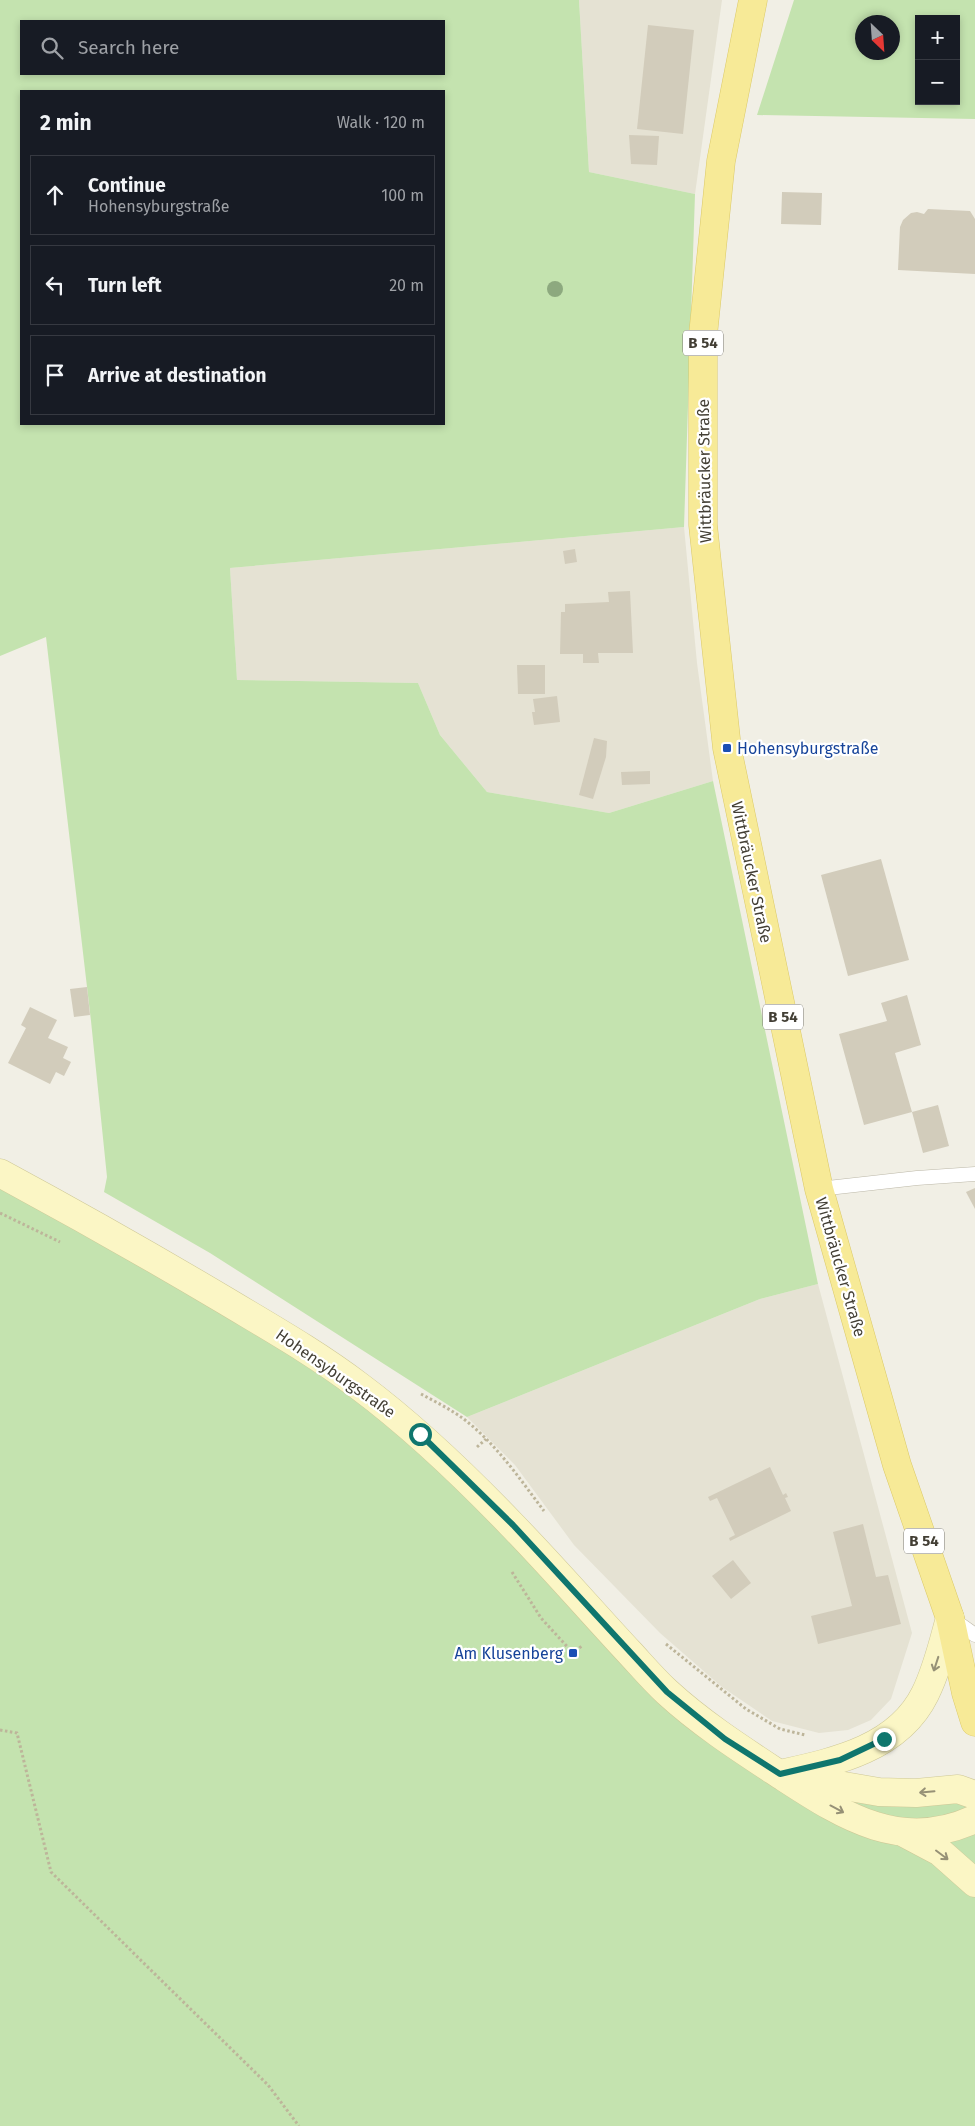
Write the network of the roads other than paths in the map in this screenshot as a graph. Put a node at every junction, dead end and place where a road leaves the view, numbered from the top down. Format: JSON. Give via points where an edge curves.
{"nodes":[{"id":1,"x":753,"y":0,"type":"edge"},
{"id":2,"x":0,"y":1173,"type":"edge"},
{"id":3,"x":975,"y":1174,"type":"edge"},
{"id":4,"x":818,"y":1189,"type":"junction"},
{"id":5,"x":950,"y":1618,"type":"junction"},
{"id":6,"x":975,"y":1634,"type":"edge"},
{"id":7,"x":975,"y":1722,"type":"edge"},
{"id":8,"x":780,"y":1774,"type":"junction"},
{"id":9,"x":975,"y":1795,"type":"edge"},
{"id":10,"x":975,"y":1819,"type":"edge"},
{"id":11,"x":906,"y":1834,"type":"junction"},
{"id":12,"x":975,"y":1883,"type":"edge"}],
"edges":[{"from":1,"to":4,"type":"main road","name":"Wittbräucker Straße","number":"B 54","via":[[721,161],[703,335],[703,525],[727,748]]},
{"from":2,"to":8,"type":"main road","name":"Hohensyburgstraße","via":[[294,1341],[358,1385],[420,1434],[456,1468],[667,1692],[725,1739]]},
{"from":3,"to":4,"type":"lane"},
{"from":4,"to":5,"type":"main road","name":"Wittbräucker Straße","number":"B 54","via":[[897,1465]]},
{"from":5,"to":6,"type":"lane"},
{"from":5,"to":7,"type":"main road","name":"Wittbräucker Straße","number":"B 54"},
{"from":5,"to":8,"type":"main road","one_way":true,"via":[[925,1695],[904,1723],[884,1739],[840,1760]]},
{"from":9,"to":8,"type":"main road","name":"Hohensyburgstraße","one_way":true,"via":[[958,1789],[878,1792]]},
{"from":8,"to":11,"type":"main road","name":"Hohensyburgstraße","one_way":true,"via":[[848,1815],[882,1829]]},
{"from":10,"to":11,"type":"main road","name":"Hohensyburgstraße","via":[[954,1827]]},
{"from":11,"to":12,"type":"main road","one_way":true,"via":[[940,1852]]}]}
